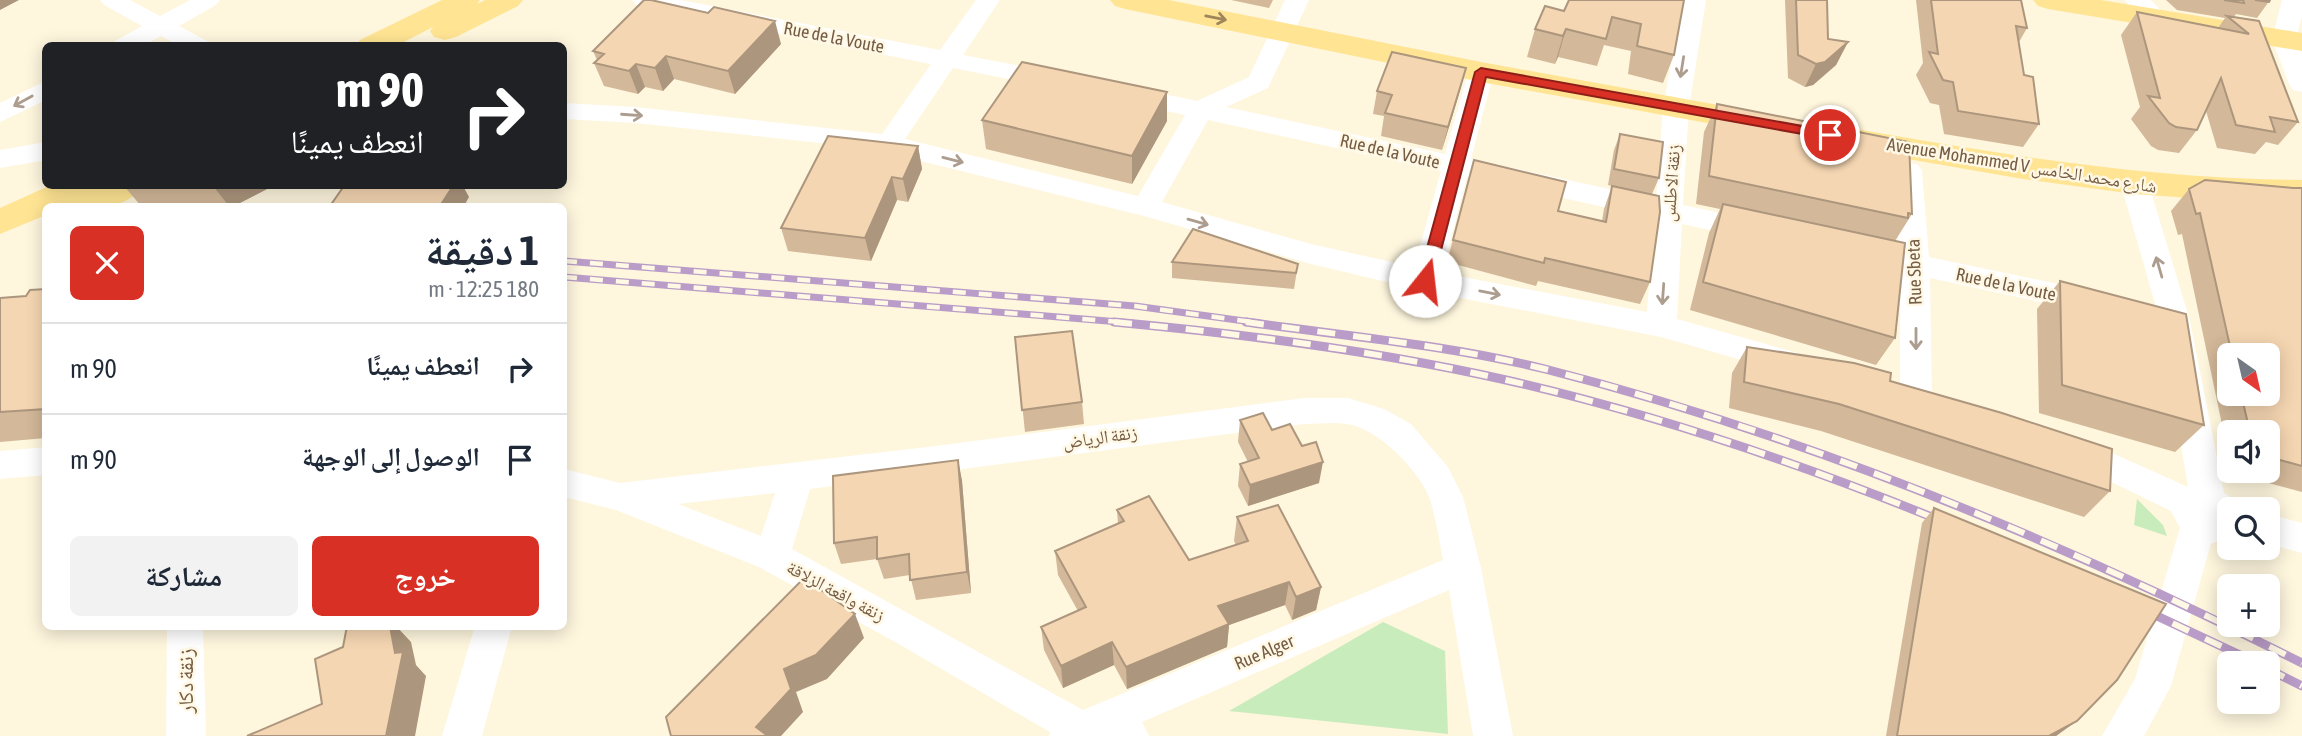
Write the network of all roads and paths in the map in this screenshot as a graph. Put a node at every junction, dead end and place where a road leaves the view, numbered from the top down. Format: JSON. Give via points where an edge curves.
{"nodes":[{"id":1,"x":112,"y":0,"type":"edge"},
{"id":2,"x":208,"y":0,"type":"edge"},
{"id":3,"x":465,"y":0,"type":"edge"},
{"id":4,"x":508,"y":0,"type":"edge"},
{"id":5,"x":644,"y":0,"type":"edge"},
{"id":6,"x":988,"y":0,"type":"edge"},
{"id":7,"x":1125,"y":0,"type":"edge"},
{"id":8,"x":1297,"y":0,"type":"edge"},
{"id":9,"x":2048,"y":0,"type":"edge"},
{"id":10,"x":2294,"y":0,"type":"edge"},
{"id":11,"x":1664,"y":5,"type":"edge"},
{"id":12,"x":1693,"y":5,"type":"edge"},
{"id":13,"x":2146,"y":9,"type":"edge"},
{"id":14,"x":160,"y":26,"type":"junction"},
{"id":15,"x":1284,"y":32,"type":"junction"},
{"id":16,"x":2293,"y":40,"type":"edge"},
{"id":17,"x":131,"y":42,"type":"edge"},
{"id":18,"x":190,"y":42,"type":"edge"},
{"id":19,"x":379,"y":42,"type":"edge"},
{"id":20,"x":422,"y":42,"type":"edge"},
{"id":21,"x":947,"y":59,"type":"junction"},
{"id":22,"x":1481,"y":72,"type":"junction"},
{"id":23,"x":2302,"y":84,"type":"edge"},
{"id":24,"x":1081,"y":85,"type":"edge"},
{"id":25,"x":42,"y":91,"type":"edge"},
{"id":26,"x":1107,"y":91,"type":"edge"},
{"id":27,"x":1676,"y":108,"type":"junction"},
{"id":28,"x":1201,"y":109,"type":"junction"},
{"id":29,"x":567,"y":111,"type":"edge"},
{"id":30,"x":0,"y":114,"type":"edge"},
{"id":31,"x":1784,"y":127,"type":"edge"},
{"id":32,"x":1825,"y":134,"type":"edge"},
{"id":33,"x":888,"y":144,"type":"junction"},
{"id":34,"x":1907,"y":149,"type":"junction"},
{"id":35,"x":42,"y":152,"type":"edge"},
{"id":36,"x":0,"y":159,"type":"edge"},
{"id":37,"x":1457,"y":166,"type":"junction"},
{"id":38,"x":2135,"y":185,"type":"junction"},
{"id":39,"x":114,"y":189,"type":"edge"},
{"id":40,"x":2302,"y":191,"type":"edge"},
{"id":41,"x":65,"y":203,"type":"edge"},
{"id":42,"x":1145,"y":207,"type":"junction"},
{"id":43,"x":42,"y":210,"type":"edge"},
{"id":44,"x":1669,"y":211,"type":"junction"},
{"id":45,"x":42,"y":219,"type":"edge"},
{"id":46,"x":0,"y":222,"type":"edge"},
{"id":47,"x":1786,"y":236,"type":"edge"},
{"id":48,"x":0,"y":247,"type":"edge"},
{"id":49,"x":1838,"y":247,"type":"edge"},
{"id":50,"x":1915,"y":264,"type":"junction"},
{"id":51,"x":1425,"y":281,"type":"junction"},
{"id":52,"x":2120,"y":309,"type":"edge"},
{"id":53,"x":1661,"y":326,"type":"junction"},
{"id":54,"x":1808,"y":366,"type":"edge"},
{"id":55,"x":1915,"y":396,"type":"edge"},
{"id":56,"x":2044,"y":439,"type":"edge"},
{"id":57,"x":42,"y":461,"type":"edge"},
{"id":58,"x":0,"y":465,"type":"edge"},
{"id":59,"x":797,"y":476,"type":"junction"},
{"id":60,"x":567,"y":486,"type":"edge"},
{"id":61,"x":620,"y":497,"type":"junction"},
{"id":62,"x":2210,"y":513,"type":"edge"},
{"id":63,"x":2280,"y":533,"type":"edge"},
{"id":64,"x":2302,"y":538,"type":"edge"},
{"id":65,"x":772,"y":556,"type":"junction"},
{"id":66,"x":1463,"y":568,"type":"junction"},
{"id":67,"x":185,"y":630,"type":"edge"},
{"id":68,"x":493,"y":630,"type":"edge"},
{"id":69,"x":2157,"y":668,"type":"junction"},
{"id":70,"x":1080,"y":733,"type":"edge"},
{"id":71,"x":186,"y":736,"type":"edge"},
{"id":72,"x":462,"y":736,"type":"edge"},
{"id":73,"x":1129,"y":736,"type":"edge"},
{"id":74,"x":1493,"y":736,"type":"edge"},
{"id":75,"x":2122,"y":736,"type":"edge"},
{"id":76,"x":2148,"y":736,"type":"edge"}],
"edges":[{"from":1,"to":14,"type":"street"},
{"from":2,"to":14,"type":"street"},
{"from":3,"to":19,"type":"main road"},
{"from":4,"to":20,"type":"main road"},
{"from":5,"to":21,"type":"street","name":"Rue de la Voute"},
{"from":6,"to":21,"type":"street"},
{"from":7,"to":15,"type":"main road","one_way":true},
{"from":8,"to":15,"type":"street"},
{"from":9,"to":13,"type":"main road"},
{"from":10,"to":16,"type":"street"},
{"from":11,"to":12,"type":"street"},
{"from":12,"to":27,"type":"street","name":"زنقة الاطلس","one_way":true},
{"from":13,"to":16,"type":"main road"},
{"from":14,"to":17,"type":"street"},
{"from":14,"to":18,"type":"street"},
{"from":15,"to":22,"type":"main road"},
{"from":15,"to":28,"type":"street","via":[[1259,82]]},
{"from":16,"to":23,"type":"street"},
{"from":21,"to":24,"type":"street","name":"Rue de la Voute"},
{"from":21,"to":33,"type":"street"},
{"from":22,"to":27,"type":"main road"},
{"from":22,"to":37,"type":"street"},
{"from":25,"to":30,"type":"street","one_way":true},
{"from":26,"to":28,"type":"street","name":"Rue de la Voute"},
{"from":27,"to":31,"type":"main road"},
{"from":27,"to":44,"type":"street","name":"زنقة الاطلس"},
{"from":28,"to":37,"type":"street","name":"Rue de la Voute"},
{"from":28,"to":42,"type":"street"},
{"from":29,"to":33,"type":"street","one_way":true},
{"from":32,"to":34,"type":"main road","name":"Avenue Mohammed V شارع محمد الخامس"},
{"from":33,"to":42,"type":"street","one_way":true},
{"from":34,"to":38,"type":"main road","name":"Avenue Mohammed V شارع محمد الخامس"},
{"from":34,"to":50,"type":"street","name":"Rue Sbeta"},
{"from":35,"to":36,"type":"street"},
{"from":37,"to":44,"type":"street","name":"Rue de la Voute"},
{"from":37,"to":51,"type":"street"},
{"from":38,"to":40,"type":"main road","name":"Avenue Mohammed V شارع محمد الخامس"},
{"from":62,"to":38,"type":"street","one_way":true,"via":[[2161,318]]},
{"from":39,"to":41,"type":"main road"},
{"from":42,"to":51,"type":"street","one_way":true},
{"from":43,"to":46,"type":"main road"},
{"from":44,"to":47,"type":"street","name":"Rue de la Voute"},
{"from":44,"to":53,"type":"street","name":"زنقة الاطلس","one_way":true},
{"from":45,"to":48,"type":"main road"},
{"from":49,"to":50,"type":"street","name":"Rue de la Voute"},
{"from":50,"to":52,"type":"street","name":"Rue de la Voute"},
{"from":50,"to":55,"type":"street","name":"Rue Sbeta","one_way":true},
{"from":51,"to":53,"type":"street","one_way":true},
{"from":53,"to":54,"type":"street"},
{"from":56,"to":62,"type":"street","via":[[2082,452]]},
{"from":57,"to":58,"type":"street"},
{"from":59,"to":61,"type":"street","name":"زنقة الرياض"},
{"from":59,"to":65,"type":"street"},
{"from":59,"to":66,"type":"street","name":"زنقة الرياض","via":[[1304,411],[1348,411],[1399,433],[1421,456],[1446,497]]},
{"from":60,"to":61,"type":"street","name":"زنقة واقعة الزلاقة"},
{"from":61,"to":65,"type":"street","name":"زنقة واقعة الزلاقة"},
{"from":62,"to":69,"type":"street","via":[[2189,559]]},
{"from":63,"to":64,"type":"street"},
{"from":65,"to":70,"type":"street","name":"زنقة واقعة الزلاقة"},
{"from":66,"to":70,"type":"street","name":"Rue Alger"},
{"from":66,"to":74,"type":"street","name":"زنقة الرياض"},
{"from":67,"to":71,"type":"street","name":"زنقة دكار"},
{"from":68,"to":72,"type":"street"},
{"from":69,"to":75,"type":"street"},
{"from":69,"to":76,"type":"street"},
{"from":70,"to":73,"type":"street","name":"زنقة واقعة الزلاقة"}]}
